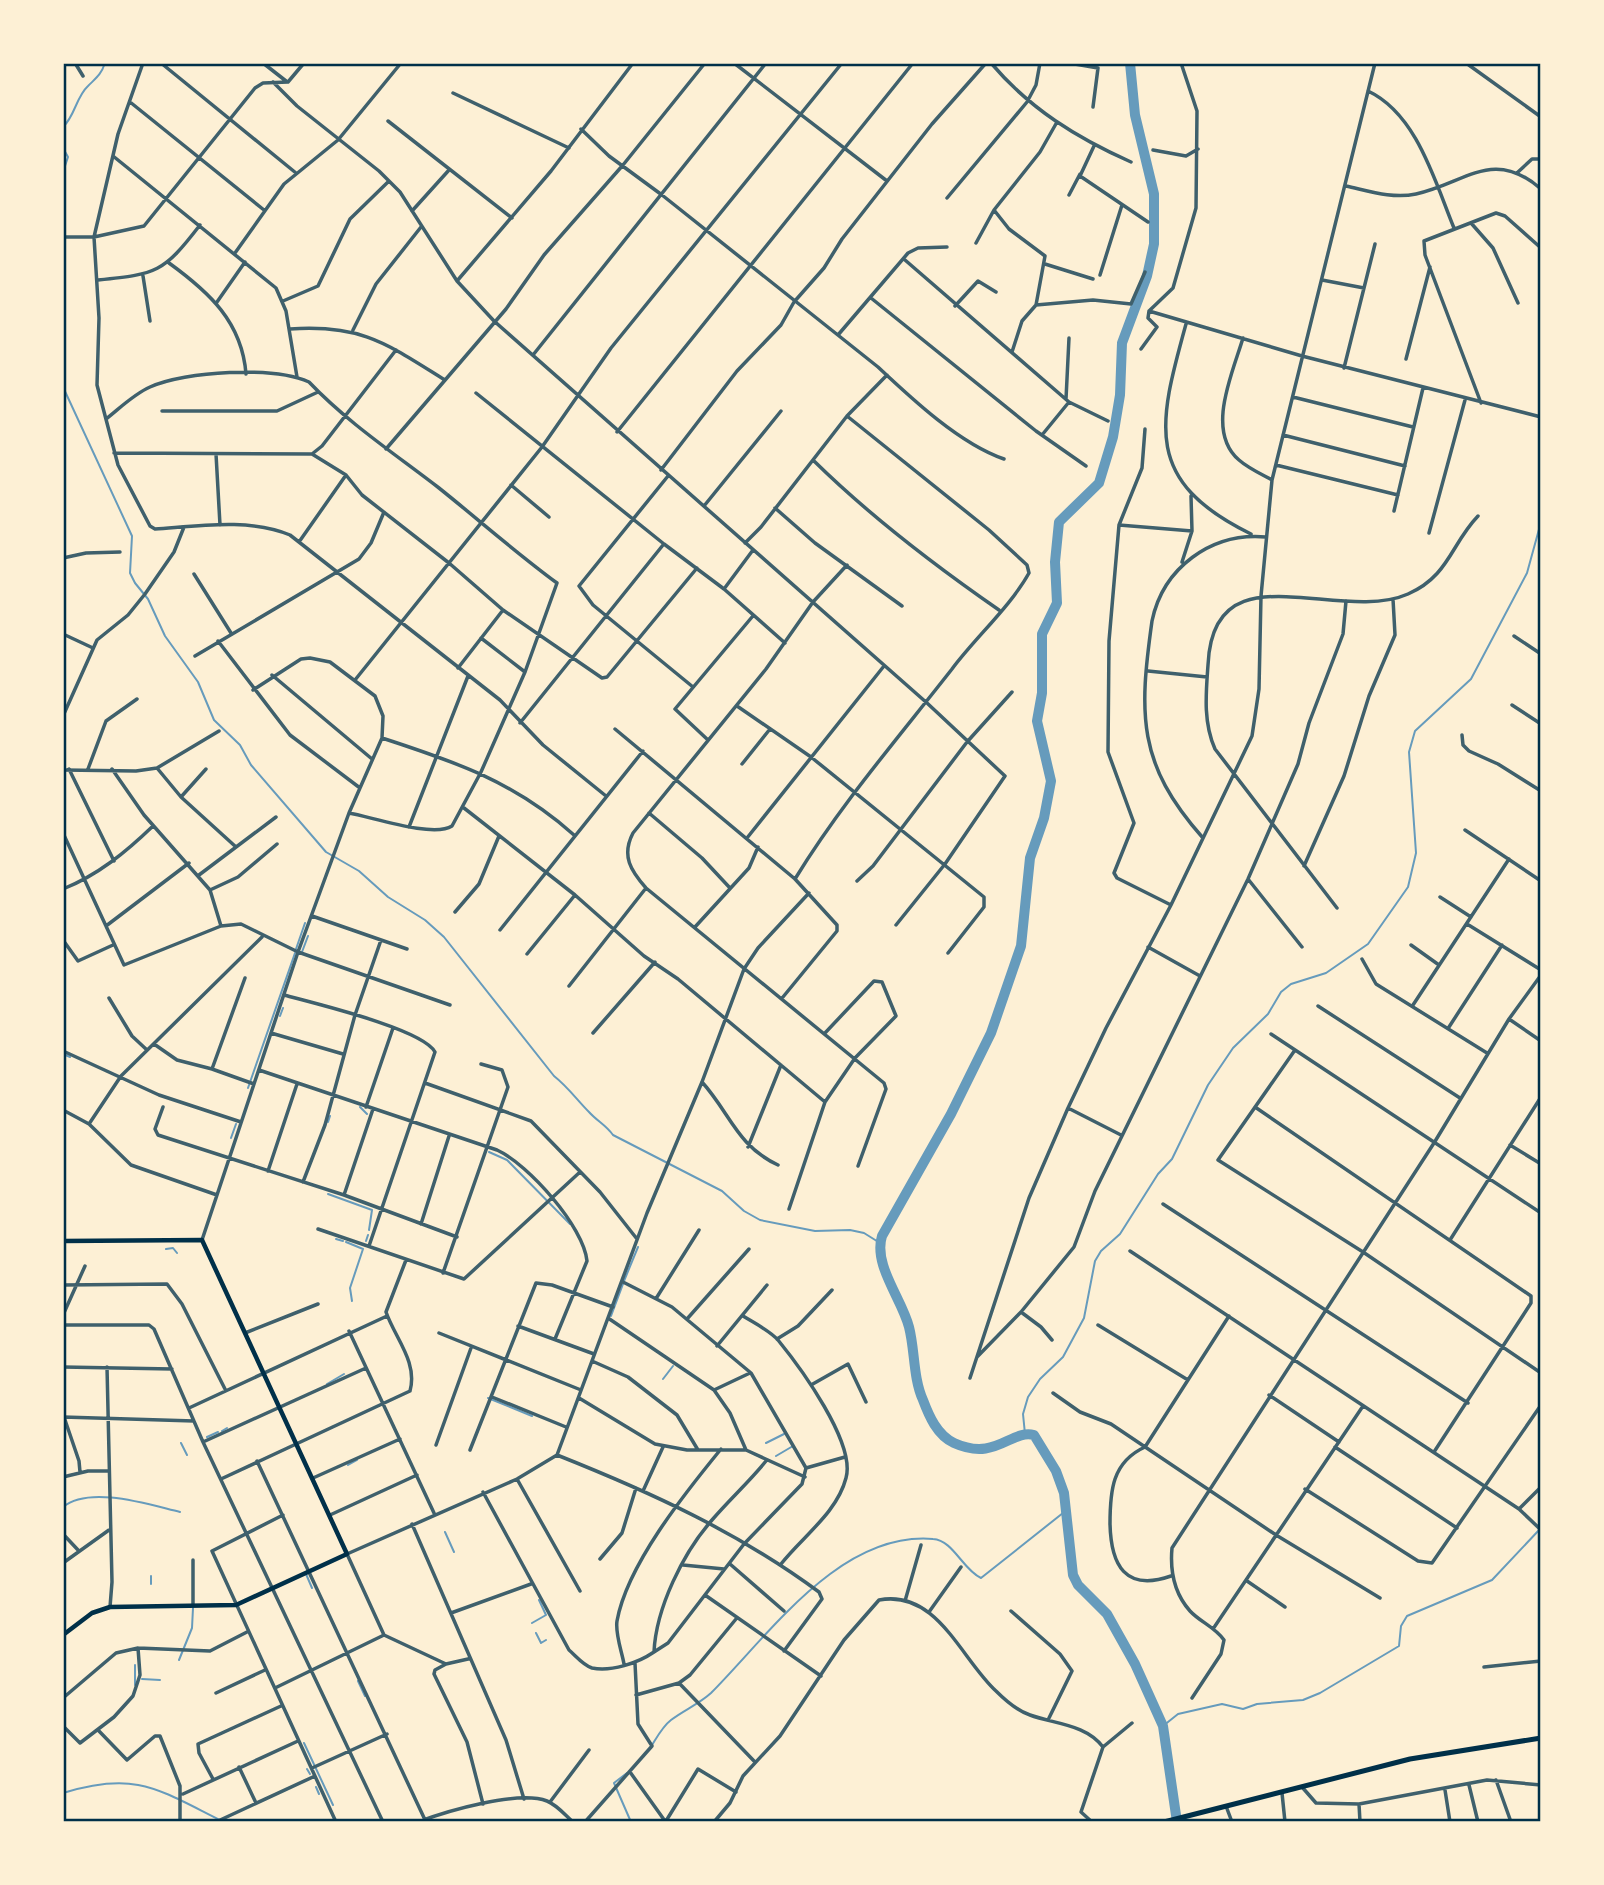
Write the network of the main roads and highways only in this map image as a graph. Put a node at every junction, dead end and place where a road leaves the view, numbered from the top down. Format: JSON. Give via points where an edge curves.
{"nodes":[{"id":1,"x":63,"y":1241,"type":"edge"},
{"id":2,"x":63,"y":1635,"type":"edge"},
{"id":3,"x":1541,"y":1738,"type":"edge"},
{"id":4,"x":1164,"y":1822,"type":"edge"}],
"edges":[{"from":1,"to":2,"type":"main road","via":[[202,1240],[347,1554],[236,1605],[110,1607],[92,1613]]},
{"from":3,"to":4,"type":"highway","via":[[1410,1759]]}]}
